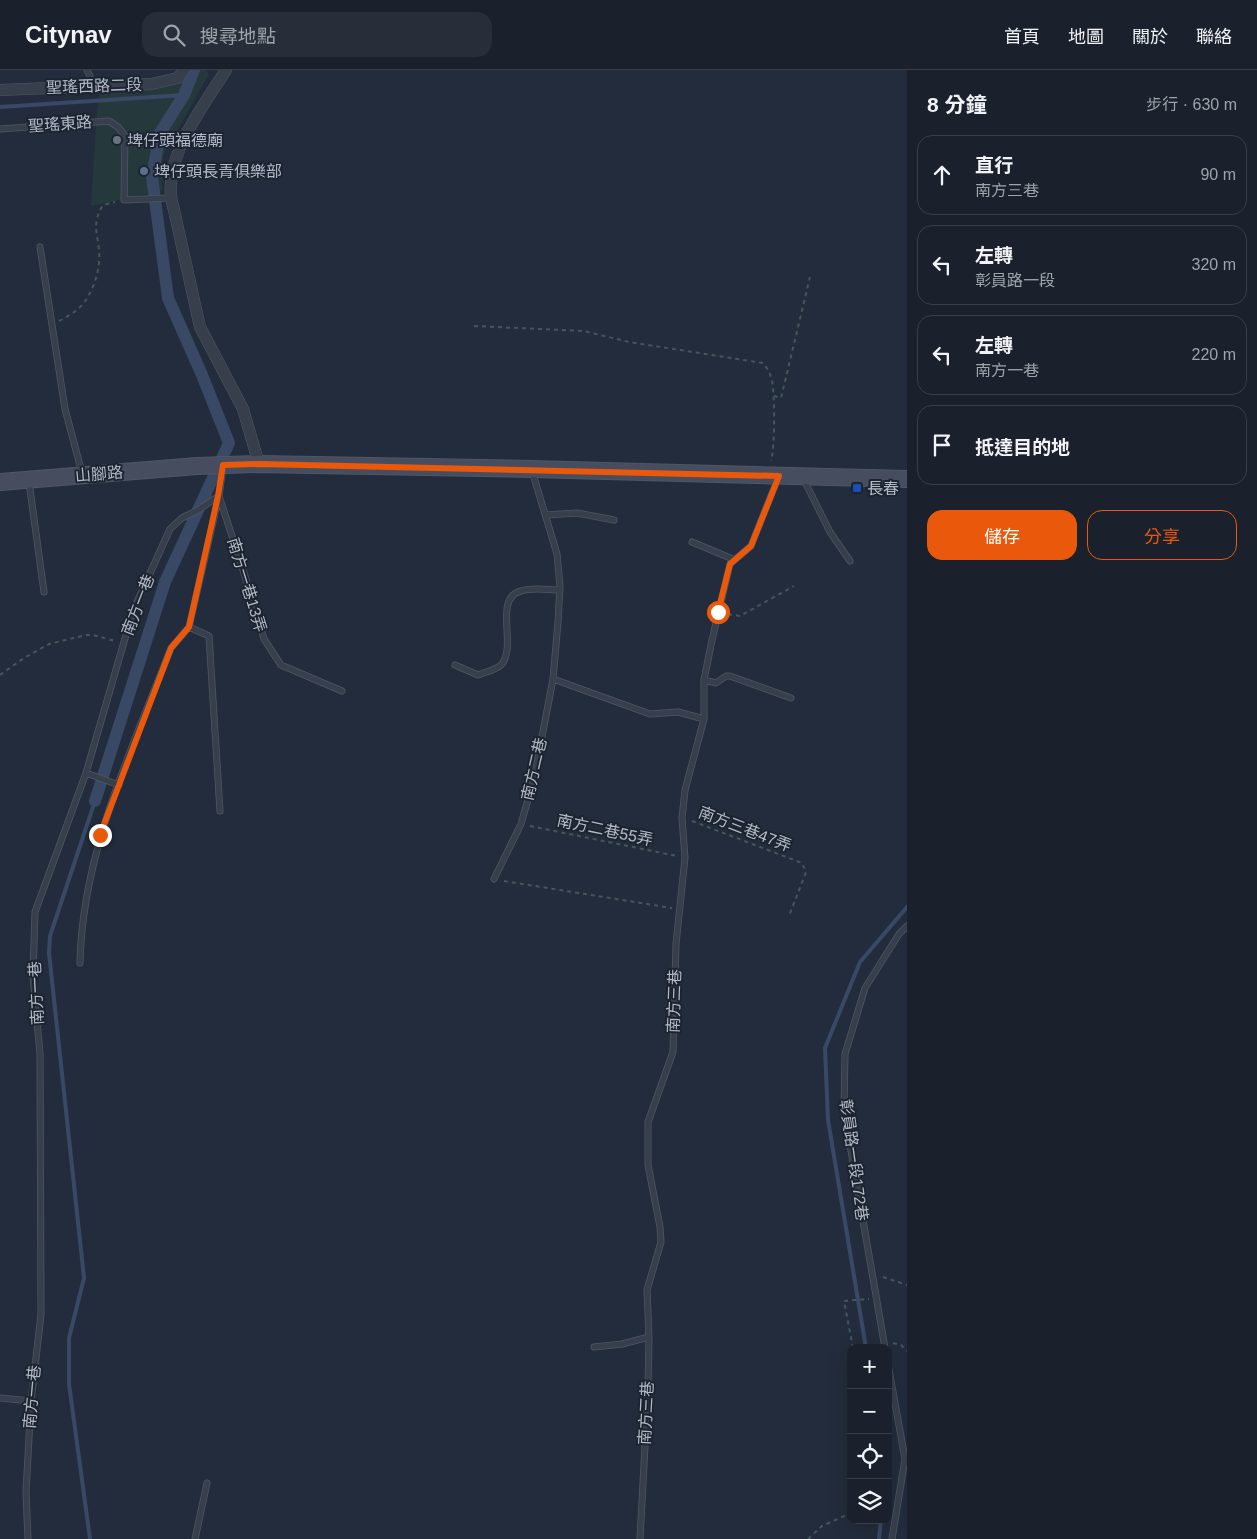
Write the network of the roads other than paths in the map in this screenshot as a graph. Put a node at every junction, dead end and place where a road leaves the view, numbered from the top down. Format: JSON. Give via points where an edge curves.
{"nodes":[{"id":1,"x":87,"y":70,"type":"edge"},
{"id":2,"x":184,"y":70,"type":"edge"},
{"id":3,"x":226,"y":70,"type":"edge"},
{"id":4,"x":94,"y":85,"type":"junction"},
{"id":5,"x":0,"y":90,"type":"edge"},
{"id":6,"x":0,"y":129,"type":"edge"},
{"id":7,"x":170,"y":198,"type":"junction"},
{"id":8,"x":40,"y":247,"type":"dead end"},
{"id":9,"x":259,"y":464,"type":"junction"},
{"id":10,"x":226,"y":465,"type":"junction"},
{"id":11,"x":531,"y":469,"type":"junction"},
{"id":12,"x":82,"y":475,"type":"junction"},
{"id":13,"x":802,"y":475,"type":"junction"},
{"id":14,"x":773,"y":476,"type":"junction"},
{"id":15,"x":28,"y":479,"type":"junction"},
{"id":16,"x":907,"y":479,"type":"edge"},
{"id":17,"x":0,"y":482,"type":"edge"},
{"id":18,"x":218,"y":496,"type":"junction"},
{"id":19,"x":546,"y":515,"type":"junction"},
{"id":20,"x":614,"y":520,"type":"dead end"},
{"id":21,"x":692,"y":542,"type":"dead end"},
{"id":22,"x":735,"y":560,"type":"junction"},
{"id":23,"x":850,"y":561,"type":"dead end"},
{"id":24,"x":560,"y":590,"type":"junction"},
{"id":25,"x":44,"y":592,"type":"dead end"},
{"id":26,"x":189,"y":627,"type":"junction"},
{"id":27,"x":455,"y":665,"type":"dead end"},
{"id":28,"x":553,"y":679,"type":"junction"},
{"id":29,"x":704,"y":680,"type":"junction"},
{"id":30,"x":342,"y":691,"type":"dead end"},
{"id":31,"x":791,"y":698,"type":"dead end"},
{"id":32,"x":704,"y":719,"type":"junction"},
{"id":33,"x":86,"y":774,"type":"junction"},
{"id":34,"x":119,"y":784,"type":"junction"},
{"id":35,"x":220,"y":811,"type":"dead end"},
{"id":36,"x":494,"y":879,"type":"road end"},
{"id":37,"x":907,"y":926,"type":"edge"},
{"id":38,"x":80,"y":963,"type":"dead end"},
{"id":39,"x":649,"y":1337,"type":"junction"},
{"id":40,"x":884,"y":1344,"type":"edge"},
{"id":41,"x":594,"y":1347,"type":"dead end"},
{"id":42,"x":892,"y":1386,"type":"edge"},
{"id":43,"x":0,"y":1398,"type":"edge"},
{"id":44,"x":31,"y":1401,"type":"junction"},
{"id":45,"x":206,"y":1483,"type":"dead end"},
{"id":46,"x":29,"y":1538,"type":"edge"},
{"id":47,"x":195,"y":1539,"type":"edge"},
{"id":48,"x":640,"y":1539,"type":"edge"},
{"id":49,"x":892,"y":1539,"type":"edge"}],
"edges":[{"from":1,"to":4,"type":"lane"},
{"from":2,"to":4,"type":"street","name":"聖瑤西路二段","via":[[178,78],[151,84]]},
{"from":3,"to":7,"type":"street","via":[[178,151]]},
{"from":4,"to":5,"type":"street","name":"聖瑤西路二段"},
{"from":6,"to":7,"type":"lane","name":"聖瑤東路","via":[[109,121],[126,136],[124,200]]},
{"from":7,"to":9,"type":"street","via":[[200,327],[243,409]]},
{"from":8,"to":12,"type":"lane","via":[[65,409]]},
{"from":9,"to":10,"type":"main road","name":"山腳路"},
{"from":9,"to":11,"type":"main road","name":"山腳路"},
{"from":10,"to":12,"type":"main road","name":"山腳路"},
{"from":10,"to":18,"type":"lane"},
{"from":11,"to":14,"type":"main road","name":"山腳路"},
{"from":11,"to":19,"type":"lane","name":"南方二巷"},
{"from":12,"to":15,"type":"main road","name":"山腳路"},
{"from":13,"to":14,"type":"main road","name":"山腳路"},
{"from":13,"to":16,"type":"main road","name":"山腳路"},
{"from":13,"to":23,"type":"lane","via":[[830,532]]},
{"from":14,"to":22,"type":"lane","name":"南方三巷","via":[[751,546]]},
{"from":15,"to":17,"type":"main road","name":"山腳路"},
{"from":15,"to":25,"type":"lane"},
{"from":18,"to":26,"type":"lane"},
{"from":18,"to":30,"type":"lane","name":"南方一巷13弄","via":[[264,639],[281,665]]},
{"from":18,"to":33,"type":"lane","name":"南方一巷","via":[[170,529],[133,611]]},
{"from":19,"to":20,"type":"lane","via":[[577,513]]},
{"from":19,"to":24,"type":"lane","name":"南方二巷","via":[[557,554]]},
{"from":21,"to":22,"type":"lane"},
{"from":22,"to":29,"type":"lane","name":"南方三巷","via":[[730,564]]},
{"from":24,"to":27,"type":"lane","via":[[520,591],[511,598],[506,607],[508,638],[502,664],[478,675]]},
{"from":24,"to":28,"type":"lane","name":"南方二巷"},
{"from":26,"to":34,"type":"lane","via":[[171,648]]},
{"from":26,"to":35,"type":"lane","via":[[209,636]]},
{"from":28,"to":32,"type":"lane","via":[[650,714],[678,712]]},
{"from":28,"to":36,"type":"lane","name":"南方二巷","via":[[534,779],[521,824]]},
{"from":29,"to":31,"type":"lane","via":[[716,683],[730,676]]},
{"from":29,"to":32,"type":"lane","name":"南方三巷"},
{"from":32,"to":39,"type":"lane","name":"南方三巷","via":[[685,790],[682,818],[685,858],[676,944],[672,1052],[648,1122],[648,1165],[661,1242],[647,1290]]},
{"from":33,"to":34,"type":"lane"},
{"from":33,"to":44,"type":"lane","name":"南方一巷","via":[[35,912],[33,976],[40,1054],[41,1316]]},
{"from":34,"to":38,"type":"lane","via":[[100,835],[85,899]]},
{"from":37,"to":40,"type":"lane","name":"彰員路一段172巷","via":[[865,988],[846,1054],[844,1110]]},
{"from":39,"to":41,"type":"lane"},
{"from":39,"to":48,"type":"lane","name":"南方三巷"},
{"from":42,"to":49,"type":"lane","via":[[905,1459]]},
{"from":43,"to":44,"type":"lane"},
{"from":44,"to":46,"type":"lane","name":"南方一巷","via":[[26,1492]]},
{"from":45,"to":47,"type":"lane"}]}
